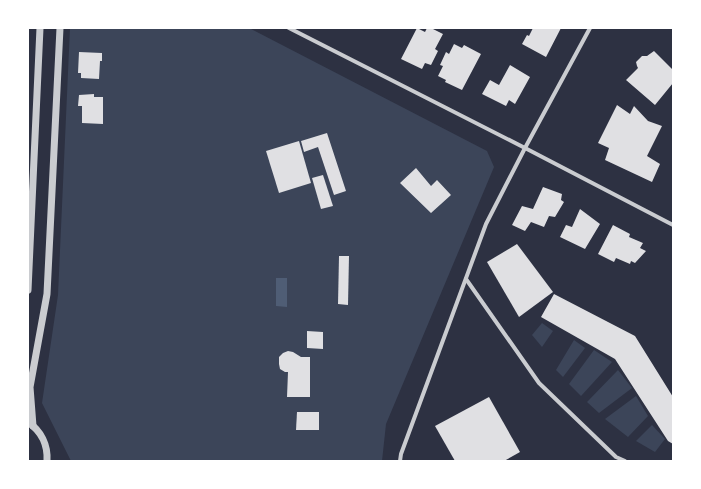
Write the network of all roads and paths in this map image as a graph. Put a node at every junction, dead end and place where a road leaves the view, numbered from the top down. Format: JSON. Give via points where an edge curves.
{"nodes":[{"id":1,"x":40,"y":28,"type":"edge"},
{"id":2,"x":60,"y":28,"type":"edge"},
{"id":3,"x":289,"y":28,"type":"edge"},
{"id":4,"x":590,"y":28,"type":"edge"},
{"id":5,"x":525,"y":148,"type":"junction"},
{"id":6,"x":673,"y":225,"type":"edge"},
{"id":7,"x":466,"y":279,"type":"junction"},
{"id":8,"x":28,"y":290,"type":"edge"},
{"id":9,"x":31,"y":424,"type":"edge"},
{"id":10,"x":49,"y":459,"type":"edge"},
{"id":11,"x":400,"y":461,"type":"edge"},
{"id":12,"x":625,"y":461,"type":"edge"}],
"edges":[{"from":1,"to":8,"type":"street"},
{"from":2,"to":9,"type":"street","via":[[47,294],[30,387]]},
{"from":3,"to":5,"type":"street"},
{"from":4,"to":5,"type":"street"},
{"from":5,"to":6,"type":"street"},
{"from":5,"to":7,"type":"street","via":[[486,224]]},
{"from":7,"to":11,"type":"street"},
{"from":7,"to":12,"type":"street","via":[[540,383],[616,457]]},
{"from":9,"to":10,"type":"street","via":[[41,434]]}]}
